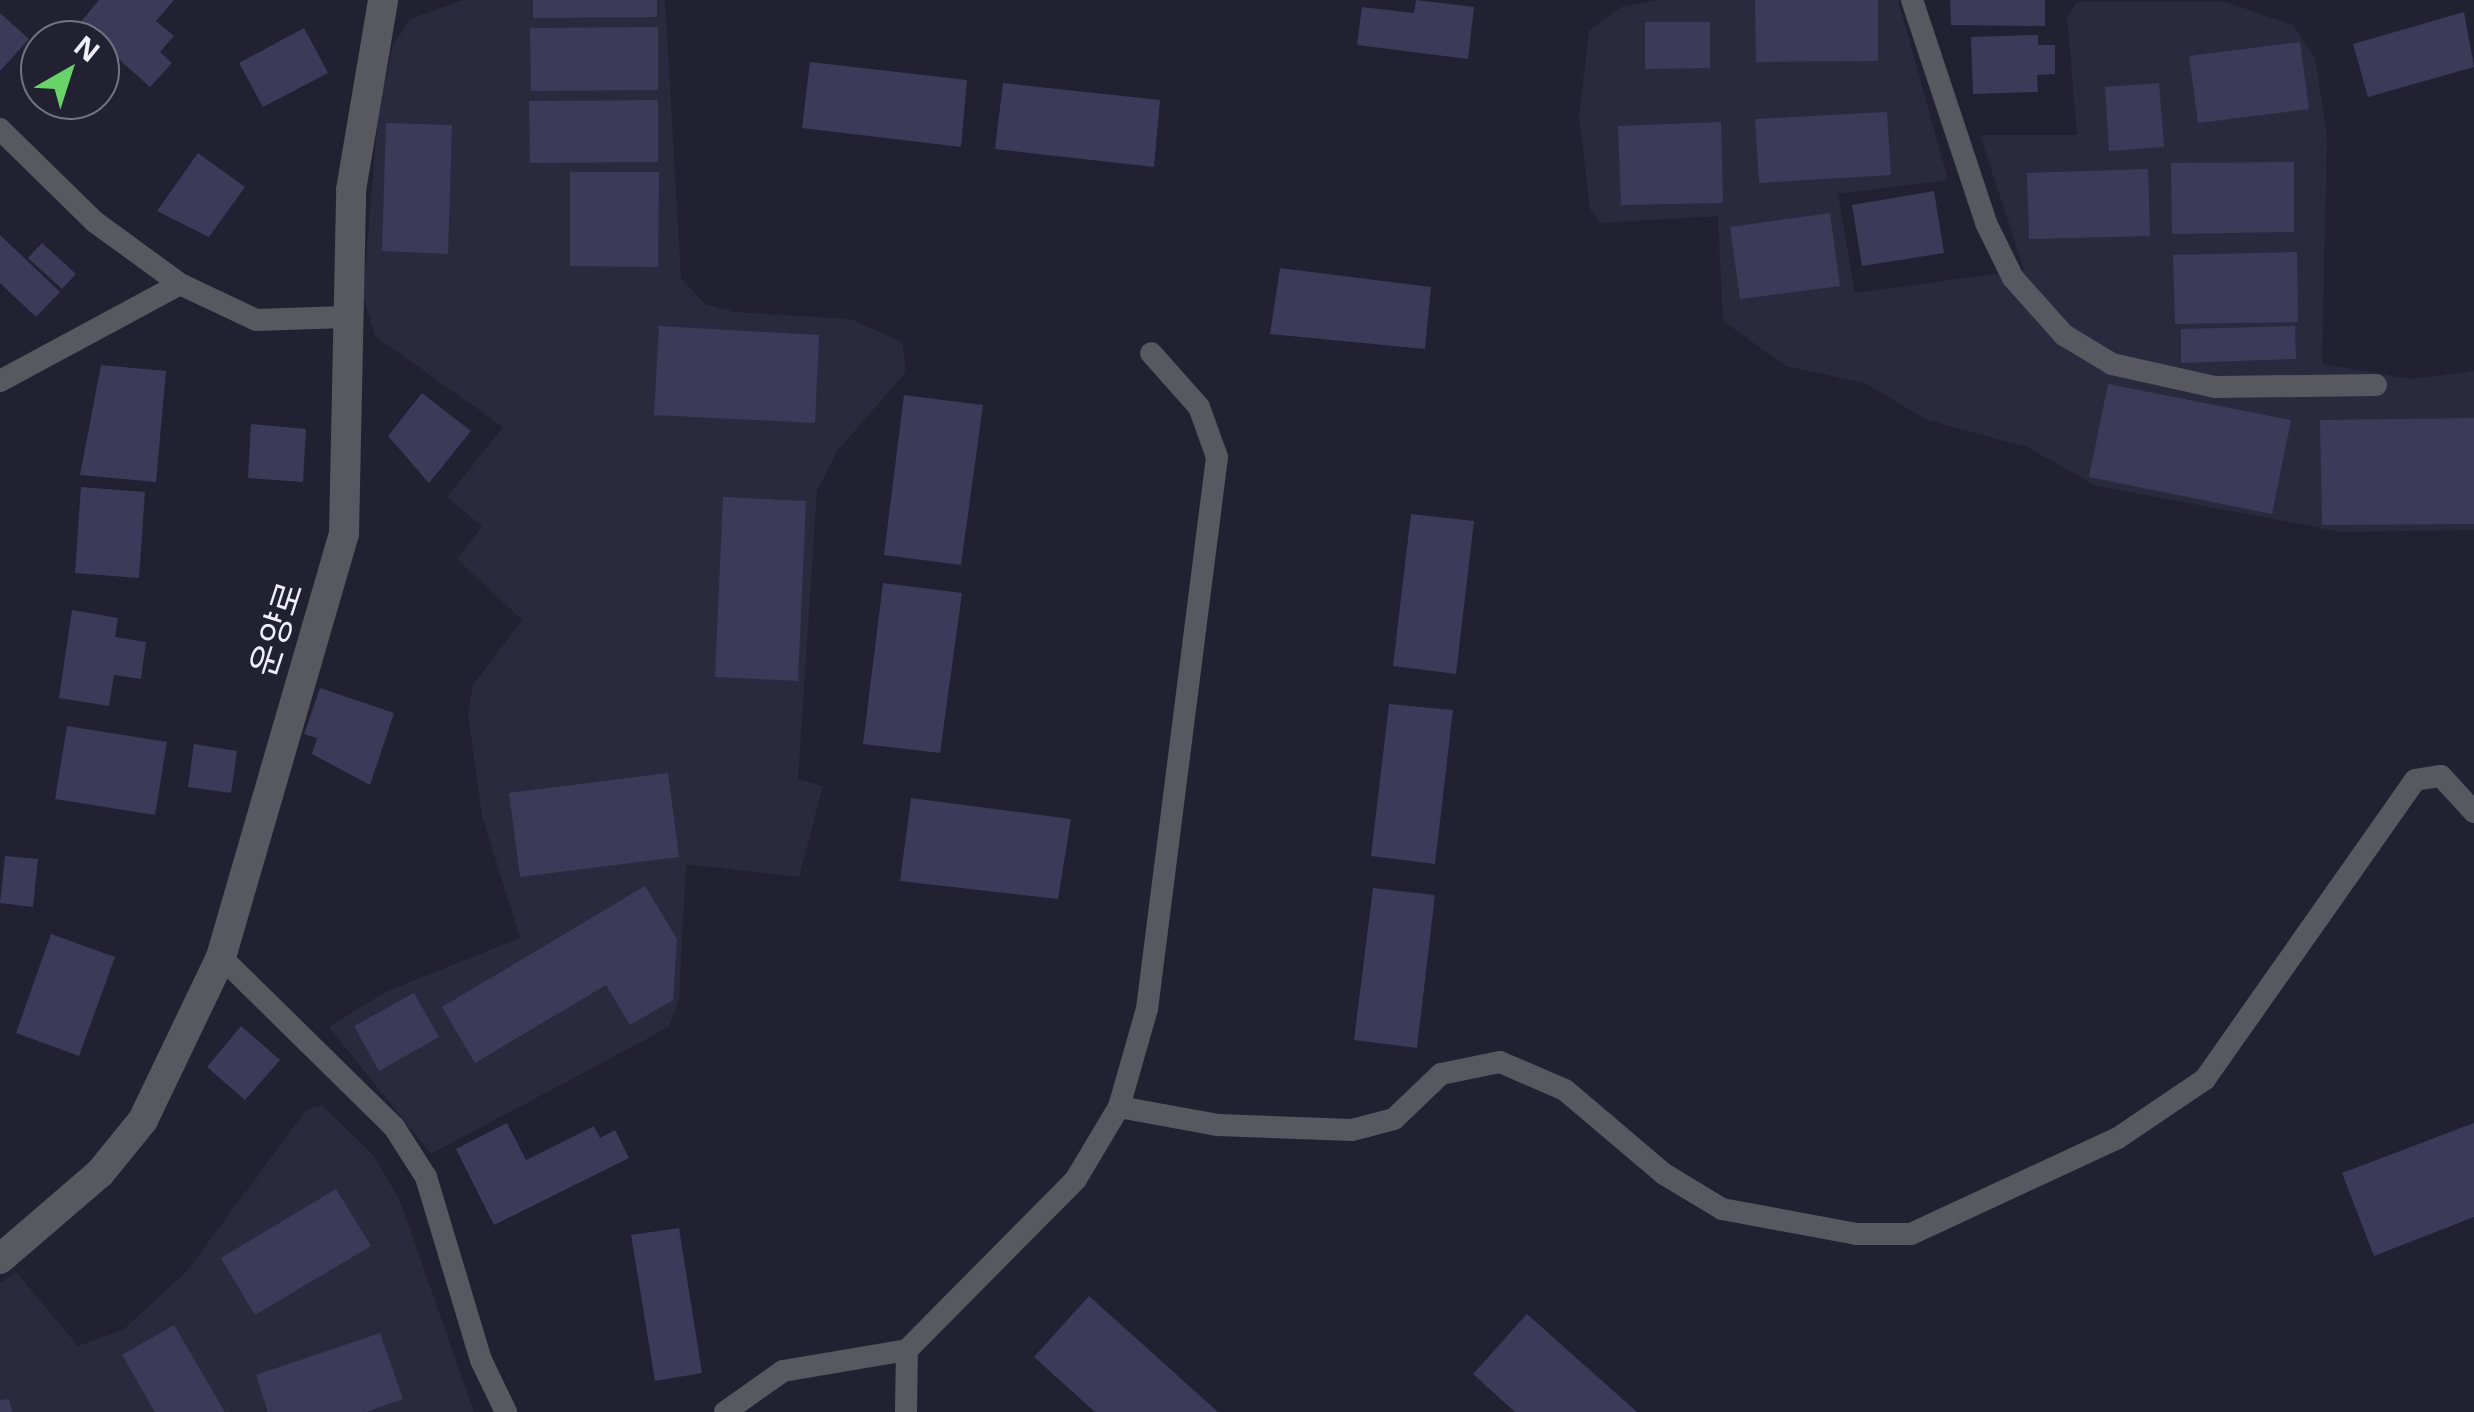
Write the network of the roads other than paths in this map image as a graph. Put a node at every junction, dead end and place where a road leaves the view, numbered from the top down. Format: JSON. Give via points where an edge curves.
{"nodes":[{"id":1,"x":383,"y":0,"type":"edge"},
{"id":2,"x":1912,"y":0,"type":"edge"},
{"id":3,"x":0,"y":129,"type":"edge"},
{"id":4,"x":180,"y":284,"type":"junction"},
{"id":5,"x":345,"y":316,"type":"junction"},
{"id":6,"x":1150,"y":353,"type":"dead end"},
{"id":7,"x":0,"y":381,"type":"edge"},
{"id":8,"x":2376,"y":385,"type":"dead end"},
{"id":9,"x":2474,"y":812,"type":"edge"},
{"id":10,"x":221,"y":957,"type":"junction"},
{"id":11,"x":1119,"y":1107,"type":"junction"},
{"id":12,"x":0,"y":1258,"type":"edge"},
{"id":13,"x":907,"y":1350,"type":"junction"},
{"id":14,"x":506,"y":1412,"type":"edge"},
{"id":15,"x":725,"y":1412,"type":"edge"},
{"id":16,"x":906,"y":1412,"type":"edge"}],
"edges":[{"from":1,"to":5,"type":"street","name":"운양로","via":[[360,102]]},
{"from":2,"to":8,"type":"lane","via":[[1986,223],[2014,278],[2064,335],[2112,364],[2215,387]]},
{"from":3,"to":4,"type":"lane","via":[[95,222]]},
{"from":4,"to":5,"type":"lane","via":[[256,320]]},
{"from":4,"to":7,"type":"lane"},
{"from":5,"to":10,"type":"street","name":"운양로","via":[[344,534]]},
{"from":6,"to":11,"type":"lane","via":[[1199,408],[1218,457],[1147,1008]]},
{"from":9,"to":11,"type":"lane","via":[[2441,776],[2415,780],[2206,1079],[2118,1138],[1910,1234],[1857,1234],[1722,1209],[1664,1174],[1565,1090],[1500,1062],[1454,1068],[1394,1119],[1352,1130],[1218,1125]]},
{"from":10,"to":12,"type":"street","name":"운양로","via":[[143,1120],[86,1186]]},
{"from":10,"to":14,"type":"lane","via":[[394,1127],[448,1226],[481,1360]]},
{"from":11,"to":13,"type":"lane","via":[[1076,1180]]},
{"from":13,"to":15,"type":"lane","via":[[783,1371]]},
{"from":13,"to":16,"type":"lane"}]}
